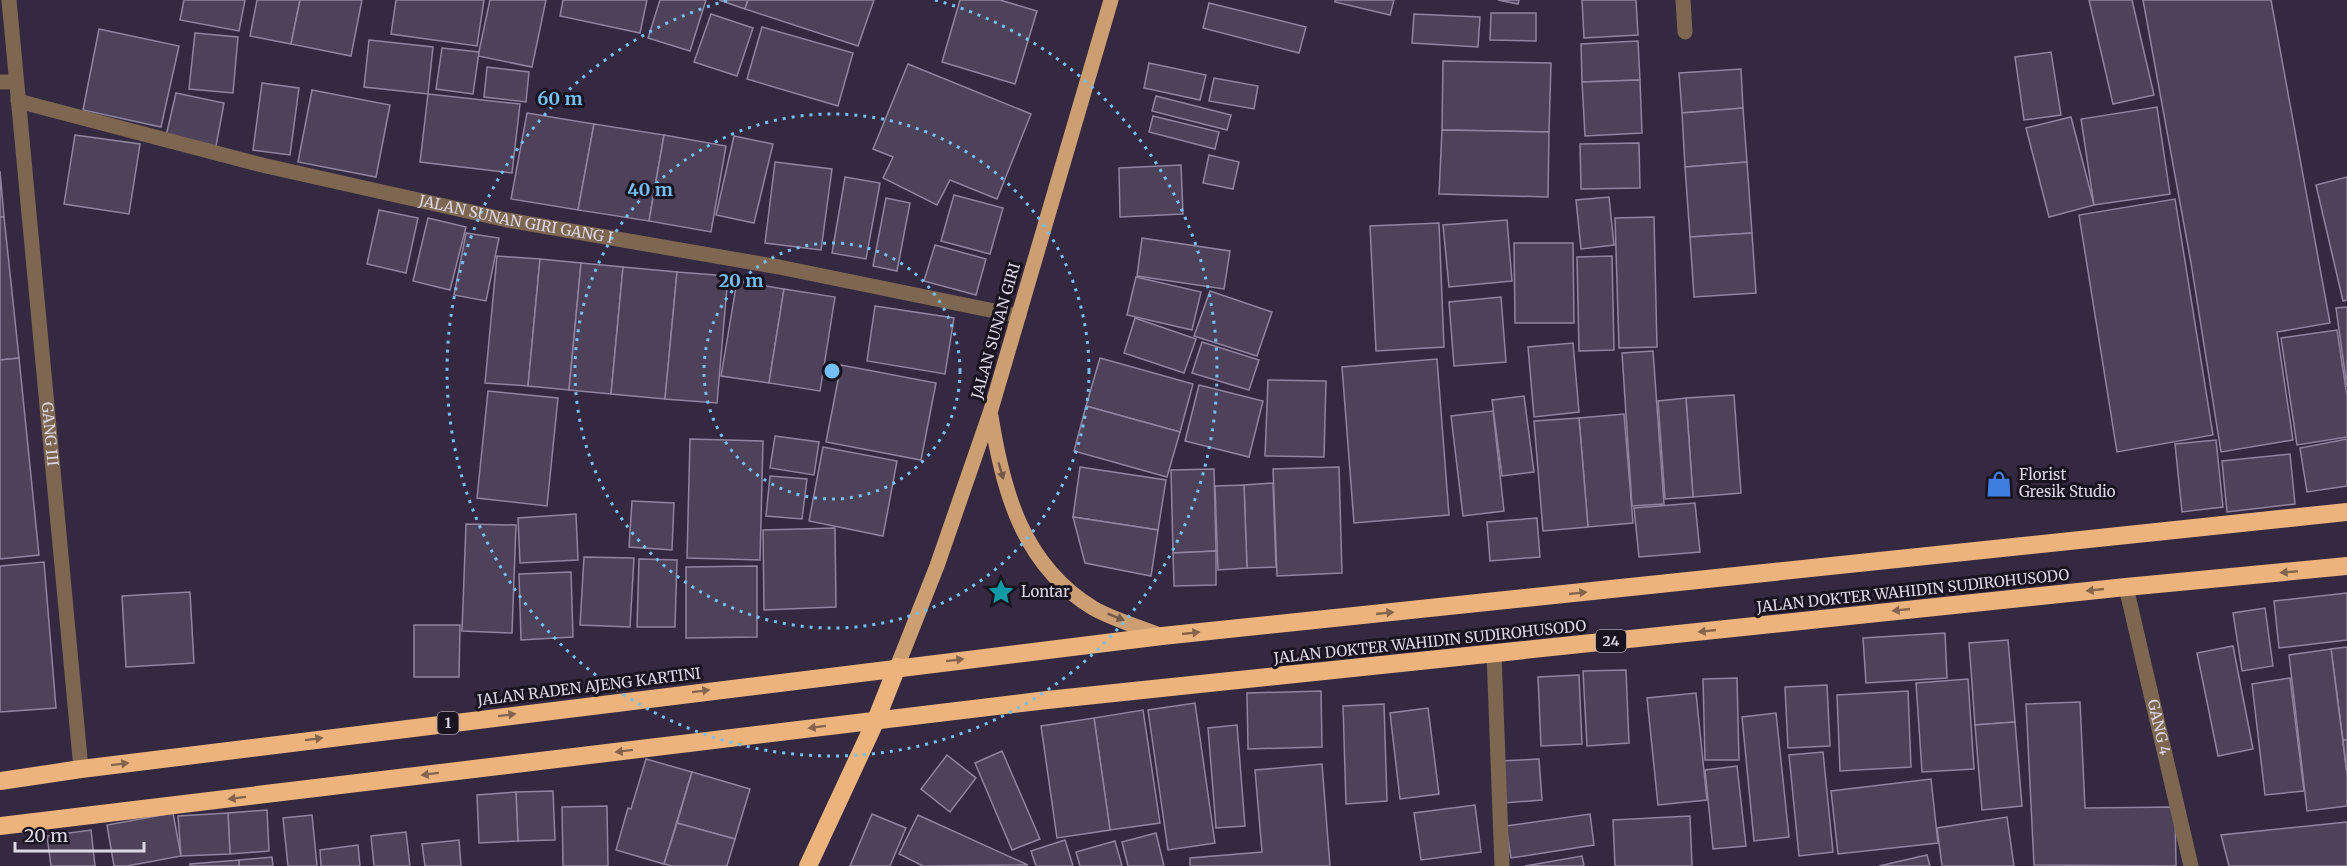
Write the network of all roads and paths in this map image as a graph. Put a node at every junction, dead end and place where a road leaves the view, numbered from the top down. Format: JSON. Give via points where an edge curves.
{"nodes":[{"id":1,"x":9,"y":0,"type":"edge"},
{"id":2,"x":1111,"y":0,"type":"edge"},
{"id":3,"x":1683,"y":0,"type":"edge"},
{"id":4,"x":1685,"y":32,"type":"dead end"},
{"id":5,"x":0,"y":82,"type":"edge"},
{"id":6,"x":16,"y":82,"type":"junction"},
{"id":7,"x":18,"y":101,"type":"junction"},
{"id":8,"x":1019,"y":316,"type":"junction"},
{"id":9,"x":990,"y":413,"type":"junction"},
{"id":10,"x":2347,"y":512,"type":"edge"},
{"id":11,"x":2347,"y":566,"type":"edge"},
{"id":12,"x":2126,"y":587,"type":"junction"},
{"id":13,"x":1162,"y":636,"type":"junction"},
{"id":14,"x":1494,"y":653,"type":"junction"},
{"id":15,"x":897,"y":667,"type":"junction"},
{"id":16,"x":876,"y":720,"type":"junction"},
{"id":17,"x":81,"y":769,"type":"junction"},
{"id":18,"x":0,"y":781,"type":"edge"},
{"id":19,"x":0,"y":826,"type":"edge"},
{"id":20,"x":808,"y":866,"type":"edge"},
{"id":21,"x":1502,"y":866,"type":"edge"},
{"id":22,"x":2191,"y":866,"type":"edge"}],
"edges":[{"from":1,"to":6,"type":"street","name":"GANG III"},
{"from":2,"to":8,"type":"main road","name":"JALAN SUNAN GIRI"},
{"from":3,"to":4,"type":"street"},
{"from":5,"to":6,"type":"street"},
{"from":6,"to":7,"type":"street","name":"GANG III"},
{"from":7,"to":8,"type":"street","name":"JALAN SUNAN GIRI GANG I","via":[[262,165],[507,220],[779,267]]},
{"from":7,"to":17,"type":"street","name":"GANG III"},
{"from":8,"to":9,"type":"main road","name":"JALAN SUNAN GIRI"},
{"from":9,"to":13,"type":"main road","one_way":true,"via":[[999,466],[1018,524],[1052,575],[1094,608]]},
{"from":9,"to":15,"type":"main road","name":"JALAN SUNAN GIRI"},
{"from":13,"to":10,"type":"highway","one_way":true},
{"from":11,"to":12,"type":"highway","name":"JALAN DOKTER WAHIDIN SUDIROHUSODO","number":"24","one_way":true},
{"from":12,"to":14,"type":"highway","name":"JALAN DOKTER WAHIDIN SUDIROHUSODO","number":"24","one_way":true},
{"from":12,"to":22,"type":"street","name":"GANG 4"},
{"from":15,"to":13,"type":"highway","one_way":true},
{"from":14,"to":16,"type":"highway","name":"JALAN DOKTER WAHIDIN SUDIROHUSODO","number":"24"},
{"from":14,"to":21,"type":"street"},
{"from":15,"to":16,"type":"highway"},
{"from":17,"to":15,"type":"highway","name":"JALAN RADEN AJENG KARTINI","number":"1","one_way":true},
{"from":16,"to":19,"type":"highway","one_way":true},
{"from":16,"to":20,"type":"highway"},
{"from":17,"to":18,"type":"highway","name":"JALAN RADEN AJENG KARTINI","number":"1"}]}
